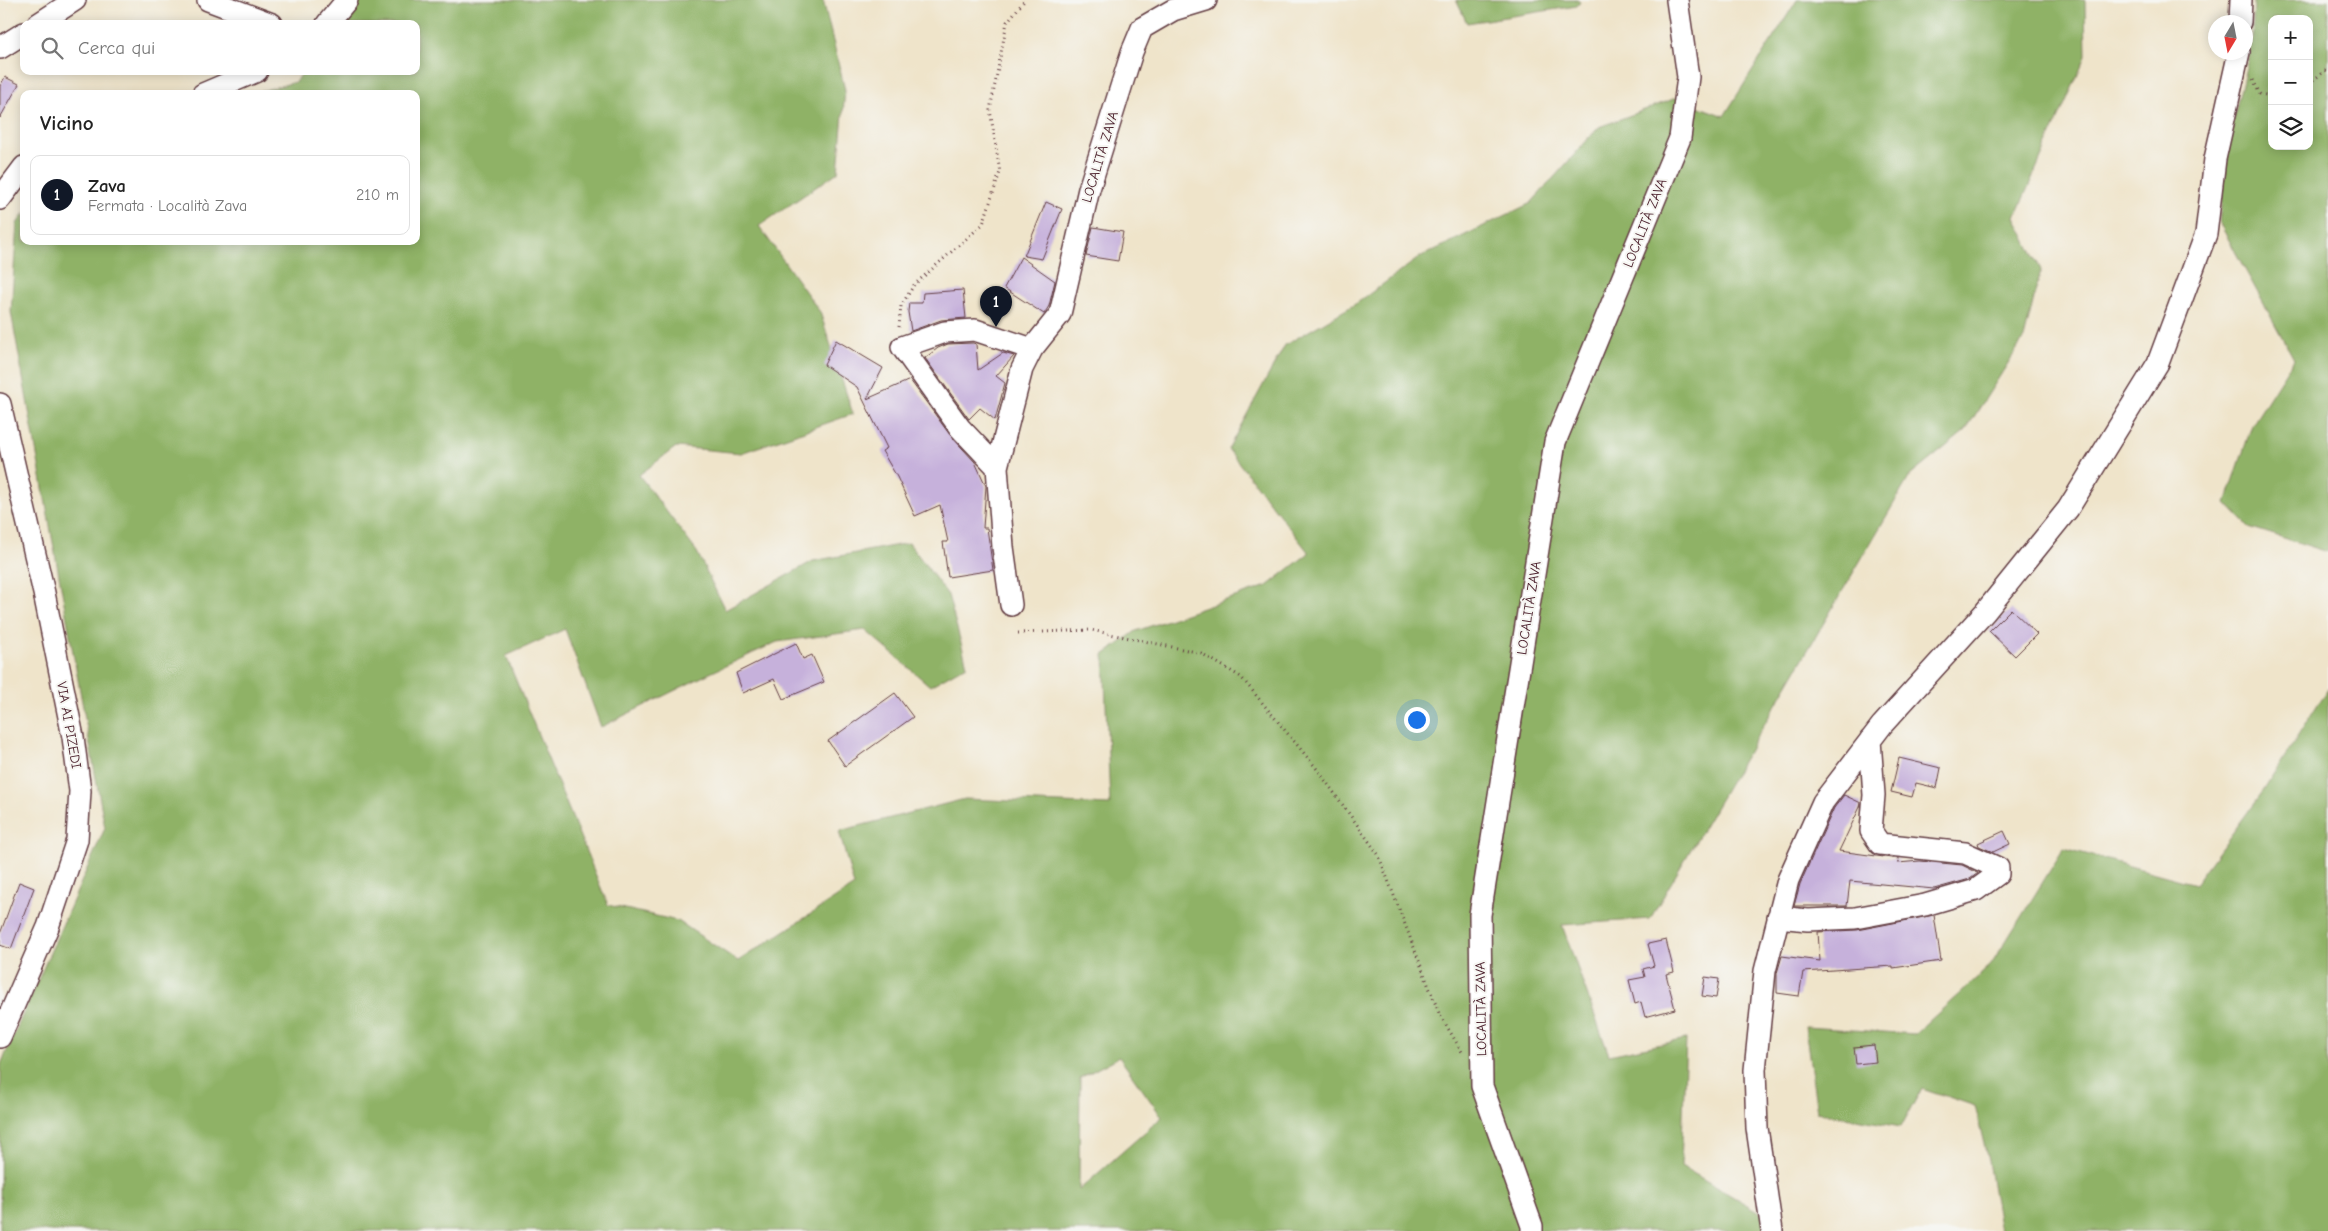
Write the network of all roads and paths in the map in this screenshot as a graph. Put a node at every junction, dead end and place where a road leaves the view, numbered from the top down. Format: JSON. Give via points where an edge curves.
{"nodes":[{"id":1,"x":75,"y":0,"type":"edge"},
{"id":2,"x":208,"y":0,"type":"edge"},
{"id":3,"x":347,"y":0,"type":"edge"},
{"id":4,"x":1025,"y":0,"type":"edge"},
{"id":5,"x":1206,"y":0,"type":"edge"},
{"id":6,"x":1677,"y":0,"type":"edge"},
{"id":7,"x":2241,"y":0,"type":"edge"},
{"id":8,"x":2240,"y":15,"type":"edge"},
{"id":9,"x":44,"y":20,"type":"edge"},
{"id":10,"x":261,"y":20,"type":"edge"},
{"id":11,"x":330,"y":20,"type":"edge"},
{"id":12,"x":20,"y":36,"type":"edge"},
{"id":13,"x":0,"y":48,"type":"edge"},
{"id":14,"x":2237,"y":60,"type":"edge"},
{"id":15,"x":2328,"y":69,"type":"edge"},
{"id":16,"x":248,"y":75,"type":"edge"},
{"id":17,"x":2313,"y":80,"type":"edge"},
{"id":18,"x":212,"y":90,"type":"edge"},
{"id":19,"x":20,"y":172,"type":"edge"},
{"id":20,"x":0,"y":199,"type":"edge"},
{"id":21,"x":902,"y":347,"type":"junction"},
{"id":22,"x":1032,"y":349,"type":"junction"},
{"id":23,"x":0,"y":404,"type":"edge"},
{"id":24,"x":997,"y":467,"type":"junction"},
{"id":25,"x":1011,"y":605,"type":"dead end"},
{"id":26,"x":1018,"y":633,"type":"dead end"},
{"id":27,"x":1870,"y":740,"type":"junction"},
{"id":28,"x":1778,"y":917,"type":"junction"},
{"id":29,"x":0,"y":1037,"type":"edge"},
{"id":30,"x":1463,"y":1054,"type":"dead end"},
{"id":31,"x":1532,"y":1231,"type":"edge"},
{"id":32,"x":1772,"y":1231,"type":"edge"}],
"edges":[{"from":1,"to":9,"type":"street"},
{"from":2,"to":10,"type":"street"},
{"from":3,"to":11,"type":"street"},
{"from":4,"to":21,"type":"path","via":[[1007,22],[990,110],[1000,172],[983,224],[914,285],[901,306]]},
{"from":5,"to":22,"type":"street","name":"LOCALITÀ ZAVA","via":[[1173,10],[1142,28],[1089,188],[1060,314]]},
{"from":6,"to":31,"type":"street","name":"LOCALITÀ ZAVA","via":[[1688,77],[1680,138],[1555,442],[1480,915],[1482,1086]]},
{"from":7,"to":8,"type":"street"},
{"from":12,"to":13,"type":"street"},
{"from":14,"to":27,"type":"street","via":[[2215,159],[2206,234],[2158,363],[2068,509],[1985,612]]},
{"from":15,"to":17,"type":"path"},
{"from":16,"to":18,"type":"street"},
{"from":19,"to":20,"type":"street"},
{"from":21,"to":22,"type":"street","via":[[946,332],[975,330]]},
{"from":21,"to":24,"type":"street","via":[[960,428]]},
{"from":22,"to":24,"type":"street","name":"LOCALITÀ ZAVA","via":[[1022,369]]},
{"from":23,"to":29,"type":"street","name":"VIA AI PIZEDI","via":[[44,593],[73,738],[80,791],[77,840],[48,927]]},
{"from":24,"to":25,"type":"street","name":"LOCALITÀ ZAVA"},
{"from":26,"to":30,"type":"path","via":[[1092,630],[1201,652],[1240,676],[1317,769],[1378,854],[1440,1013]]},
{"from":27,"to":28,"type":"street","via":[[1823,802],[1788,880]]},
{"from":27,"to":28,"type":"street","via":[[1874,795],[1871,831],[1880,844],[1965,853],[1998,868],[1998,874],[1976,890],[1855,918],[1808,920]]},
{"from":28,"to":32,"type":"street","via":[[1764,971],[1755,1070],[1757,1128]]}]}
